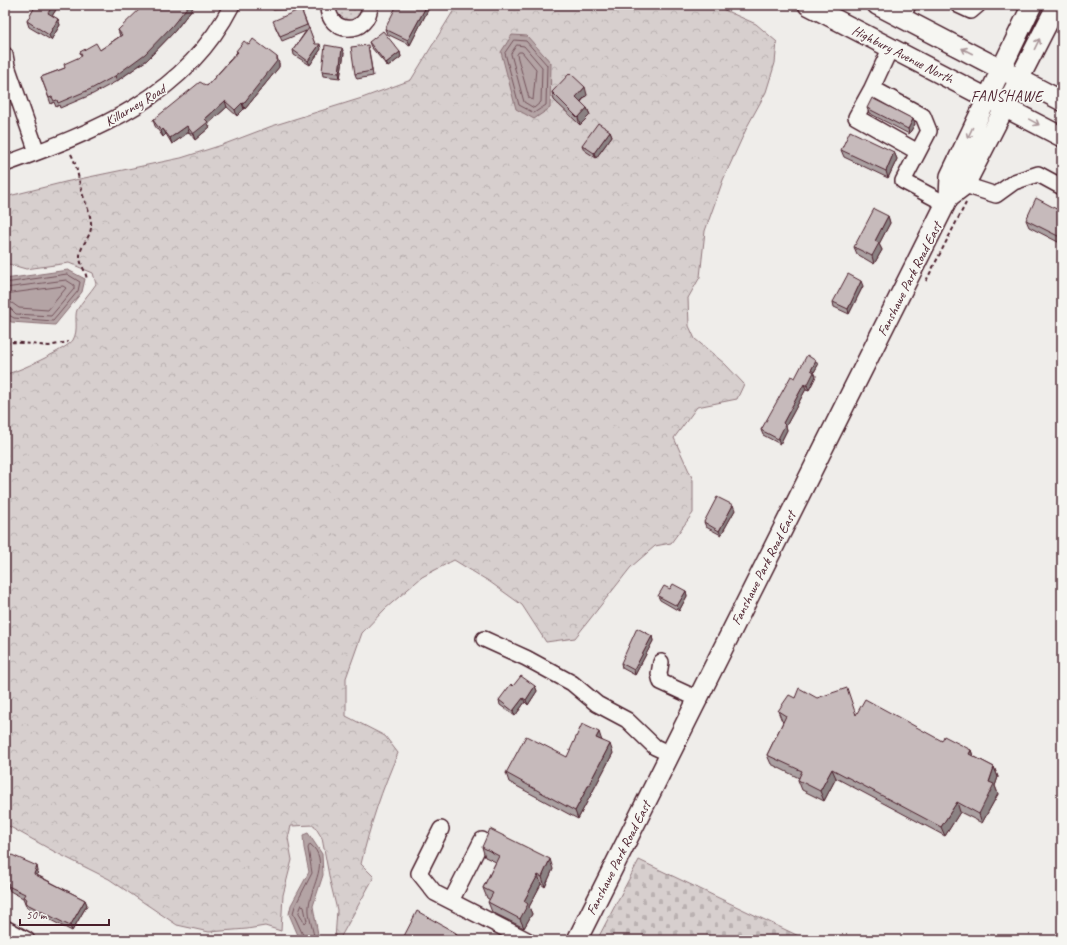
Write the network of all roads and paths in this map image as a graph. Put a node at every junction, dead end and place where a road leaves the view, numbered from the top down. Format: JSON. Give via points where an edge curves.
{"nodes":[{"id":1,"x":232,"y":5,"type":"edge"},
{"id":2,"x":328,"y":5,"type":"edge"},
{"id":3,"x":370,"y":5,"type":"edge"},
{"id":4,"x":808,"y":5,"type":"edge"},
{"id":5,"x":877,"y":5,"type":"edge"},
{"id":6,"x":958,"y":5,"type":"edge"},
{"id":7,"x":978,"y":5,"type":"edge"},
{"id":8,"x":1032,"y":5,"type":"edge"},
{"id":9,"x":1057,"y":5,"type":"edge"},
{"id":10,"x":905,"y":11,"type":"edge"},
{"id":11,"x":891,"y":47,"type":"junction"},
{"id":12,"x":5,"y":55,"type":"edge"},
{"id":13,"x":1001,"y":69,"type":"junction"},
{"id":14,"x":1020,"y":79,"type":"junction"},
{"id":15,"x":872,"y":88,"type":"junction"},
{"id":16,"x":987,"y":98,"type":"junction"},
{"id":17,"x":1062,"y":101,"type":"edge"},
{"id":18,"x":1006,"y":107,"type":"junction"},
{"id":19,"x":889,"y":119,"type":"junction"},
{"id":20,"x":1062,"y":137,"type":"edge"},
{"id":21,"x":37,"y":152,"type":"junction"},
{"id":22,"x":70,"y":152,"type":"dead end"},
{"id":23,"x":918,"y":152,"type":"junction"},
{"id":24,"x":5,"y":164,"type":"edge"},
{"id":25,"x":965,"y":185,"type":"junction"},
{"id":26,"x":1062,"y":187,"type":"edge"},
{"id":27,"x":948,"y":200,"type":"junction"},
{"id":28,"x":87,"y":280,"type":"dead end"},
{"id":29,"x":68,"y":342,"type":"dead end"},
{"id":30,"x":5,"y":344,"type":"edge"},
{"id":31,"x":484,"y":639,"type":"dead end"},
{"id":32,"x":661,"y":662,"type":"dead end"},
{"id":33,"x":698,"y":699,"type":"junction"},
{"id":34,"x":670,"y":754,"type":"junction"},
{"id":35,"x":441,"y":829,"type":"dead end"},
{"id":36,"x":482,"y":840,"type":"dead end"},
{"id":37,"x":451,"y":901,"type":"junction"},
{"id":38,"x":5,"y":928,"type":"edge"},
{"id":39,"x":27,"y":940,"type":"edge"},
{"id":40,"x":527,"y":940,"type":"edge"},
{"id":41,"x":577,"y":940,"type":"edge"}],
"edges":[{"from":1,"to":21,"type":"street","name":"Killarney Road","via":[[196,58],[171,83],[109,123]]},
{"from":2,"to":3,"type":"street","via":[[331,20],[342,28],[349,29],[367,19]]},
{"from":4,"to":11,"type":"main road","name":"Highbury Avenue North"},
{"from":5,"to":10,"type":"main road"},
{"from":6,"to":7,"type":"street","via":[[971,11]]},
{"from":8,"to":13,"type":"main road","name":"Fanshawe Park Road East"},
{"from":14,"to":9,"type":"main road","name":"Fanshawe Park Road East","one_way":true},
{"from":13,"to":10,"type":"main road","one_way":true},
{"from":11,"to":15,"type":"street"},
{"from":11,"to":16,"type":"main road","name":"Highbury Avenue North"},
{"from":12,"to":21,"type":"street"},
{"from":13,"to":14,"type":"main road"},
{"from":13,"to":16,"type":"main road","name":"Fanshawe Park Road East"},
{"from":14,"to":17,"type":"main road"},
{"from":14,"to":18,"type":"main road","name":"Fanshawe Park Road East"},
{"from":15,"to":19,"type":"street"},
{"from":15,"to":19,"type":"street","via":[[856,117]]},
{"from":16,"to":18,"type":"main road","name":"Highbury Avenue North"},
{"from":16,"to":27,"type":"main road","name":"Fanshawe Park Road East","one_way":true,"via":[[950,176]]},
{"from":18,"to":20,"type":"main road","name":"Highbury Avenue North","one_way":true},
{"from":18,"to":25,"type":"main road","name":"Fanshawe Park Road East"},
{"from":19,"to":23,"type":"street"},
{"from":19,"to":23,"type":"street","via":[[922,116],[929,131]]},
{"from":21,"to":24,"type":"street","name":"Killarney Road"},
{"from":22,"to":28,"type":"path","via":[[90,214],[91,228],[80,258]]},
{"from":23,"to":27,"type":"street","via":[[903,181]]},
{"from":25,"to":26,"type":"street","via":[[996,195],[1014,182],[1038,174]]},
{"from":25,"to":27,"type":"main road","name":"Fanshawe Park Road East"},
{"from":27,"to":33,"type":"main road","name":"Fanshawe Park Road East"},
{"from":29,"to":30,"type":"path","via":[[50,346],[13,342]]},
{"from":31,"to":34,"type":"street","via":[[572,683],[597,704],[627,720],[655,747]]},
{"from":32,"to":33,"type":"street","via":[[661,682]]},
{"from":33,"to":34,"type":"main road","name":"Fanshawe Park Road East"},
{"from":34,"to":41,"type":"main road","name":"Fanshawe Park Road East"},
{"from":35,"to":37,"type":"street","via":[[419,873],[435,893]]},
{"from":36,"to":37,"type":"street"},
{"from":37,"to":40,"type":"street"},
{"from":38,"to":39,"type":"street"}]}
